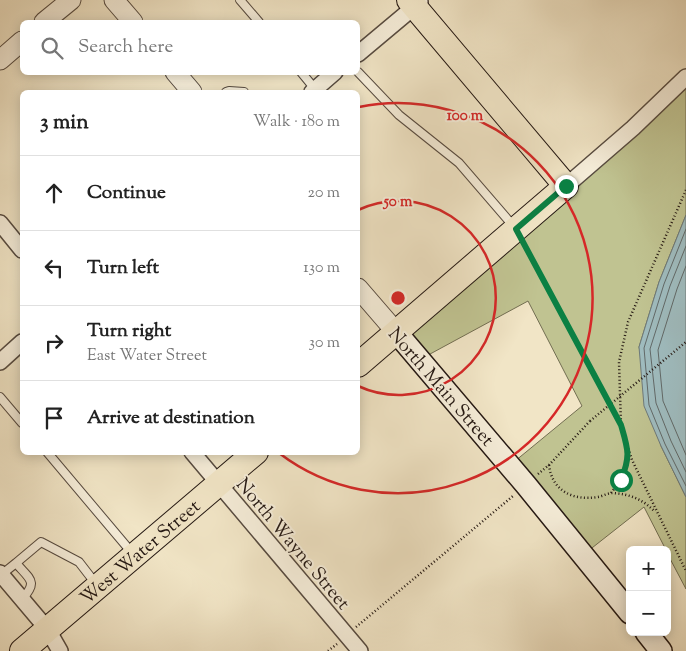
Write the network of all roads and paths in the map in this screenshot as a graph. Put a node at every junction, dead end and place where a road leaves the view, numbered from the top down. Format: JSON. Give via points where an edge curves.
{"nodes":[{"id":1,"x":71,"y":0,"type":"edge"},
{"id":2,"x":114,"y":0,"type":"edge"},
{"id":3,"x":240,"y":0,"type":"edge"},
{"id":4,"x":415,"y":2,"type":"edge"},
{"id":5,"x":46,"y":20,"type":"edge"},
{"id":6,"x":131,"y":20,"type":"edge"},
{"id":7,"x":257,"y":20,"type":"edge"},
{"id":8,"x":20,"y":43,"type":"edge"},
{"id":9,"x":360,"y":52,"type":"edge"},
{"id":10,"x":0,"y":60,"type":"edge"},
{"id":11,"x":360,"y":74,"type":"edge"},
{"id":12,"x":178,"y":75,"type":"edge"},
{"id":13,"x":303,"y":75,"type":"edge"},
{"id":14,"x":332,"y":75,"type":"edge"},
{"id":15,"x":686,"y":77,"type":"edge"},
{"id":16,"x":190,"y":90,"type":"edge"},
{"id":17,"x":313,"y":90,"type":"edge"},
{"id":18,"x":315,"y":90,"type":"edge"},
{"id":19,"x":566,"y":186,"type":"junction"},
{"id":20,"x":686,"y":190,"type":"edge"},
{"id":21,"x":0,"y":223,"type":"edge"},
{"id":22,"x":516,"y":229,"type":"junction"},
{"id":23,"x":20,"y":248,"type":"edge"},
{"id":24,"x":360,"y":290,"type":"edge"},
{"id":25,"x":396,"y":332,"type":"junction"},
{"id":26,"x":686,"y":342,"type":"edge"},
{"id":27,"x":20,"y":344,"type":"edge"},
{"id":28,"x":0,"y":362,"type":"edge"},
{"id":29,"x":360,"y":363,"type":"edge"},
{"id":30,"x":0,"y":397,"type":"edge"},
{"id":31,"x":20,"y":421,"type":"edge"},
{"id":32,"x":621,"y":425,"type":"junction"},
{"id":33,"x":628,"y":447,"type":"junction"},
{"id":34,"x":53,"y":455,"type":"edge"},
{"id":35,"x":195,"y":455,"type":"edge"},
{"id":36,"x":253,"y":455,"type":"edge"},
{"id":37,"x":219,"y":484,"type":"junction"},
{"id":38,"x":526,"y":485,"type":"junction"},
{"id":39,"x":611,"y":493,"type":"junction"},
{"id":40,"x":658,"y":514,"type":"junction"},
{"id":41,"x":134,"y":556,"type":"junction"},
{"id":42,"x":16,"y":563,"type":"junction"},
{"id":43,"x":686,"y":570,"type":"edge"},
{"id":44,"x":1,"y":574,"type":"edge"},
{"id":45,"x":99,"y":587,"type":"junction"},
{"id":46,"x":22,"y":599,"type":"junction"},
{"id":47,"x":626,"y":608,"type":"edge"},
{"id":48,"x":48,"y":630,"type":"junction"},
{"id":49,"x":347,"y":635,"type":"junction"},
{"id":50,"x":649,"y":636,"type":"edge"},
{"id":51,"x":22,"y":651,"type":"edge"},
{"id":52,"x":60,"y":651,"type":"edge"},
{"id":53,"x":328,"y":651,"type":"edge"},
{"id":54,"x":360,"y":651,"type":"edge"},
{"id":55,"x":661,"y":651,"type":"edge"}],
"edges":[{"from":1,"to":5,"type":"street"},
{"from":2,"to":6,"type":"street"},
{"from":3,"to":7,"type":"lane"},
{"from":4,"to":9,"type":"street"},
{"from":4,"to":19,"type":"main road"},
{"from":8,"to":10,"type":"street"},
{"from":11,"to":22,"type":"lane","via":[[399,115],[459,163]]},
{"from":12,"to":16,"type":"street"},
{"from":13,"to":17,"type":"lane"},
{"from":14,"to":18,"type":"street"},
{"from":15,"to":19,"type":"street"},
{"from":19,"to":22,"type":"main road"},
{"from":20,"to":32,"type":"path","via":[[628,322],[620,362]]},
{"from":21,"to":23,"type":"street"},
{"from":22,"to":25,"type":"main road"},
{"from":22,"to":32,"type":"path"},
{"from":24,"to":25,"type":"street","name":"North Main Street"},
{"from":25,"to":29,"type":"main road"},
{"from":25,"to":38,"type":"main road","name":"North Main Street"},
{"from":26,"to":39,"type":"path","bridge":true,"via":[[590,421],[549,465],[554,484],[573,496],[598,497]]},
{"from":27,"to":28,"type":"street"},
{"from":30,"to":31,"type":"lane"},
{"from":32,"to":33,"type":"path"},
{"from":33,"to":39,"type":"path","via":[[626,468]]},
{"from":33,"to":40,"type":"path"},
{"from":34,"to":41,"type":"lane"},
{"from":35,"to":37,"type":"street","name":"North Wayne Street"},
{"from":36,"to":37,"type":"main road","name":"West Water Street"},
{"from":37,"to":41,"type":"main road","name":"West Water Street"},
{"from":37,"to":49,"type":"street","name":"North Wayne Street"},
{"from":38,"to":47,"type":"main road","name":"North Main Street"},
{"from":38,"to":49,"type":"path"},
{"from":39,"to":40,"type":"path","via":[[638,498]]},
{"from":40,"to":43,"type":"path"},
{"from":41,"to":45,"type":"main road","name":"West Water Street"},
{"from":42,"to":44,"type":"lane"},
{"from":42,"to":45,"type":"lane","via":[[41,542],[79,562]]},
{"from":42,"to":46,"type":"lane","via":[[32,585]]},
{"from":44,"to":46,"type":"street"},
{"from":45,"to":48,"type":"main road","name":"West Water Street"},
{"from":46,"to":48,"type":"street"},
{"from":48,"to":51,"type":"main road","name":"West Water Street"},
{"from":48,"to":52,"type":"street"},
{"from":49,"to":53,"type":"path"},
{"from":49,"to":54,"type":"street","name":"North Wayne Street"},
{"from":50,"to":55,"type":"main road"}]}
